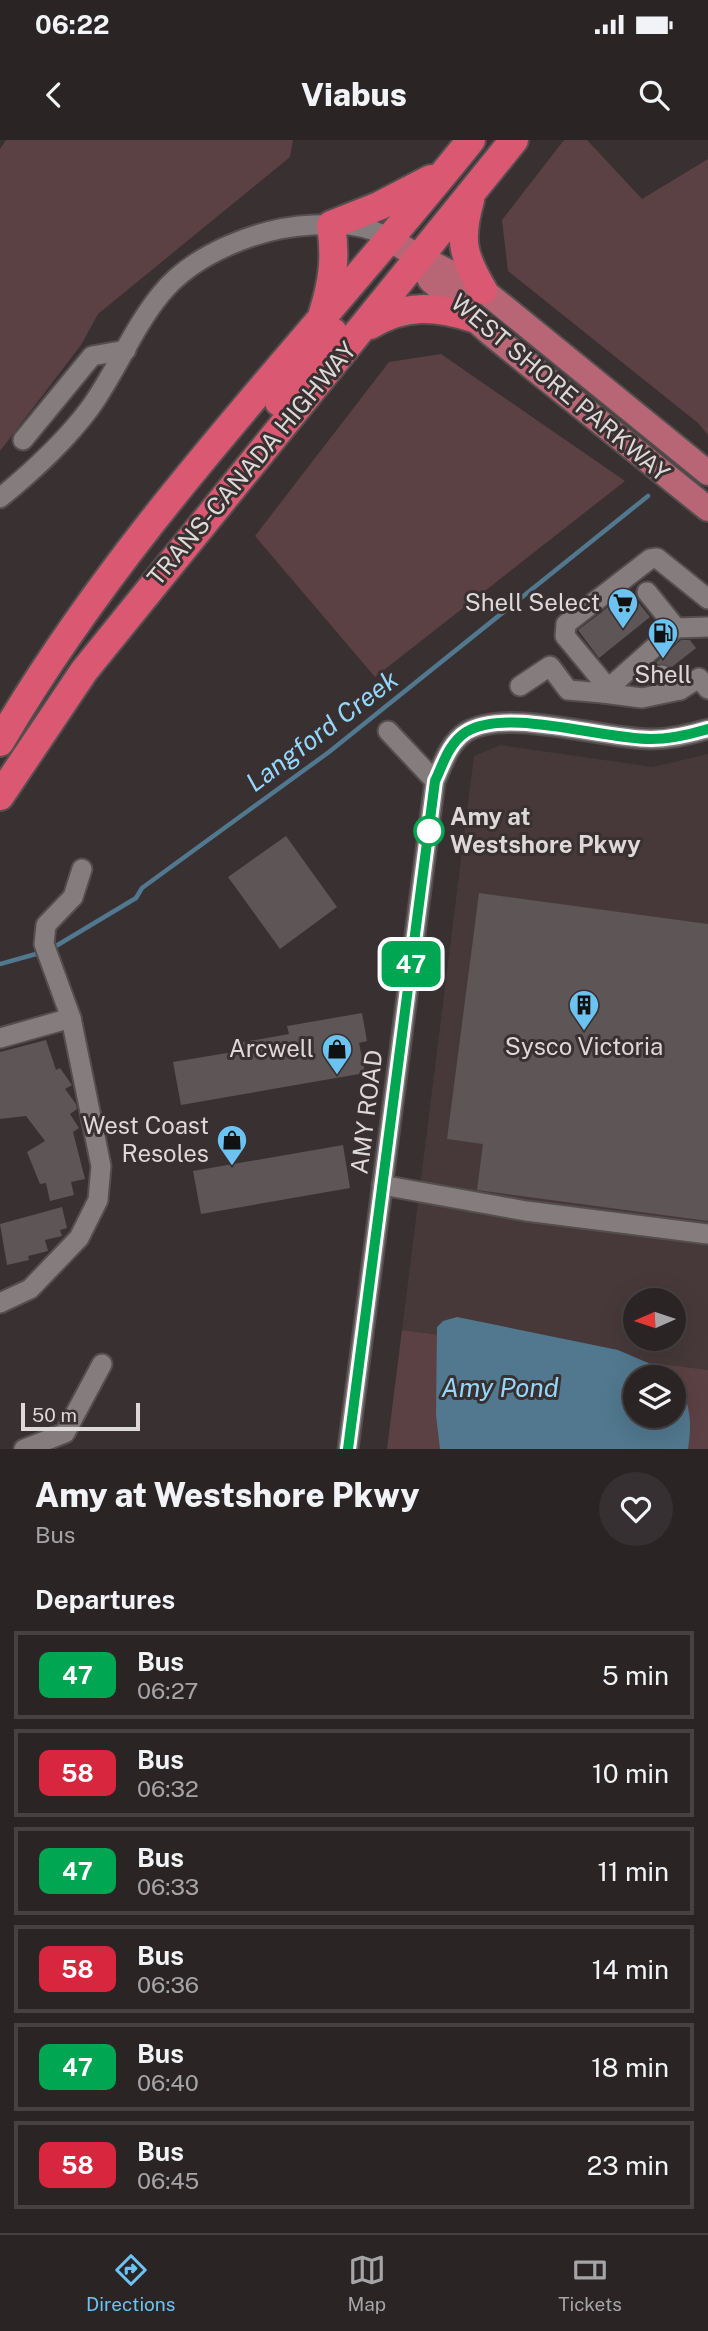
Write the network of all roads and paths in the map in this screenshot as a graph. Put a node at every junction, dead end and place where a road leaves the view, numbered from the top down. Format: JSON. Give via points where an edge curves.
{"nodes":[{"id":1,"x":514,"y":140,"type":"edge"},
{"id":2,"x":463,"y":150,"type":"edge"},
{"id":3,"x":471,"y":193,"type":"junction"},
{"id":4,"x":331,"y":225,"type":"junction"},
{"id":5,"x":390,"y":239,"type":"junction"},
{"id":6,"x":419,"y":259,"type":"junction"},
{"id":7,"x":483,"y":289,"type":"junction"},
{"id":8,"x":473,"y":317,"type":"junction"},
{"id":9,"x":321,"y":319,"type":"junction"},
{"id":10,"x":364,"y":328,"type":"junction"},
{"id":11,"x":126,"y":350,"type":"junction"},
{"id":12,"x":23,"y":440,"type":"dead end"},
{"id":13,"x":708,"y":473,"type":"edge"},
{"id":14,"x":0,"y":499,"type":"edge"},
{"id":15,"x":708,"y":509,"type":"edge"},
{"id":16,"x":208,"y":517,"type":"junction"},
{"id":17,"x":648,"y":592,"type":"dead end"},
{"id":18,"x":708,"y":598,"type":"edge"},
{"id":19,"x":708,"y":627,"type":"edge"},
{"id":20,"x":676,"y":628,"type":"junction"},
{"id":21,"x":662,"y":675,"type":"dead end"},
{"id":22,"x":705,"y":678,"type":"edge"},
{"id":23,"x":568,"y":690,"type":"dead end"},
{"id":24,"x":680,"y":690,"type":"junction"},
{"id":25,"x":605,"y":691,"type":"junction"},
{"id":26,"x":708,"y":729,"type":"edge"},
{"id":27,"x":388,"y":731,"type":"dead end"},
{"id":28,"x":0,"y":742,"type":"edge"},
{"id":29,"x":435,"y":781,"type":"junction"},
{"id":30,"x":0,"y":796,"type":"edge"},
{"id":31,"x":82,"y":869,"type":"dead end"},
{"id":32,"x":71,"y":1018,"type":"junction"},
{"id":33,"x":0,"y":1038,"type":"edge"},
{"id":34,"x":382,"y":1185,"type":"junction"},
{"id":35,"x":708,"y":1234,"type":"edge"},
{"id":36,"x":0,"y":1303,"type":"edge"},
{"id":37,"x":102,"y":1364,"type":"dead end"},
{"id":38,"x":24,"y":1449,"type":"edge"},
{"id":39,"x":348,"y":1449,"type":"edge"}],
"edges":[{"from":1,"to":3,"type":"highway","name":"TRANS-CANADA HIGHWAY"},
{"from":2,"to":4,"type":"highway","via":[[407,193]]},
{"from":2,"to":5,"type":"highway","name":"TRANS-CANADA HIGHWAY"},
{"from":3,"to":6,"type":"highway","name":"TRANS-CANADA HIGHWAY"},
{"from":3,"to":7,"type":"highway","via":[[462,239],[468,264]]},
{"from":4,"to":5,"type":"street","via":[[361,226]]},
{"from":4,"to":9,"type":"highway","via":[[335,254]]},
{"from":4,"to":11,"type":"street","via":[[297,226],[242,241],[190,266],[161,294]]},
{"from":5,"to":6,"type":"main road","name":"WEST SHORE PARKWAY"},
{"from":5,"to":9,"type":"highway","name":"TRANS-CANADA HIGHWAY"},
{"from":5,"to":16,"type":"highway","via":[[362,294],[230,468]]},
{"from":6,"to":7,"type":"main road","name":"WEST SHORE PARKWAY","via":[[443,266]]},
{"from":6,"to":8,"type":"main road","name":"WEST SHORE PARKWAY","via":[[430,280]]},
{"from":6,"to":10,"type":"highway","name":"TRANS-CANADA HIGHWAY"},
{"from":7,"to":13,"type":"main road","name":"WEST SHORE PARKWAY"},
{"from":8,"to":10,"type":"highway","via":[[417,308],[390,313]]},
{"from":8,"to":15,"type":"main road","name":"WEST SHORE PARKWAY"},
{"from":9,"to":28,"type":"highway","name":"TRANS-CANADA HIGHWAY","via":[[103,585],[67,633]]},
{"from":10,"to":16,"type":"highway","name":"TRANS-CANADA HIGHWAY"},
{"from":11,"to":12,"type":"street","via":[[92,356]]},
{"from":11,"to":14,"type":"street","via":[[90,408],[41,465]]},
{"from":16,"to":30,"type":"highway","name":"TRANS-CANADA HIGHWAY","via":[[84,671]]},
{"from":17,"to":20,"type":"street"},
{"from":18,"to":25,"type":"street","via":[[657,558],[650,559],[566,624],[565,636]]},
{"from":19,"to":20,"type":"street"},
{"from":20,"to":25,"type":"street"},
{"from":21,"to":24,"type":"street"},
{"from":22,"to":24,"type":"street"},
{"from":23,"to":25,"type":"street"},
{"from":24,"to":25,"type":"street","via":[[642,698]]},
{"from":26,"to":29,"type":"street","name":"AMY ROAD","via":[[680,738],[648,739],[498,721],[457,740]]},
{"from":27,"to":29,"type":"street"},
{"from":29,"to":34,"type":"street","name":"AMY ROAD"},
{"from":31,"to":32,"type":"street","via":[[73,897],[46,925],[44,944]]},
{"from":32,"to":33,"type":"street"},
{"from":32,"to":36,"type":"street","via":[[101,1166],[98,1200],[79,1238],[30,1289]]},
{"from":34,"to":35,"type":"street","via":[[526,1212]]},
{"from":34,"to":39,"type":"street","name":"AMY ROAD"},
{"from":37,"to":38,"type":"street","via":[[65,1433]]}]}
